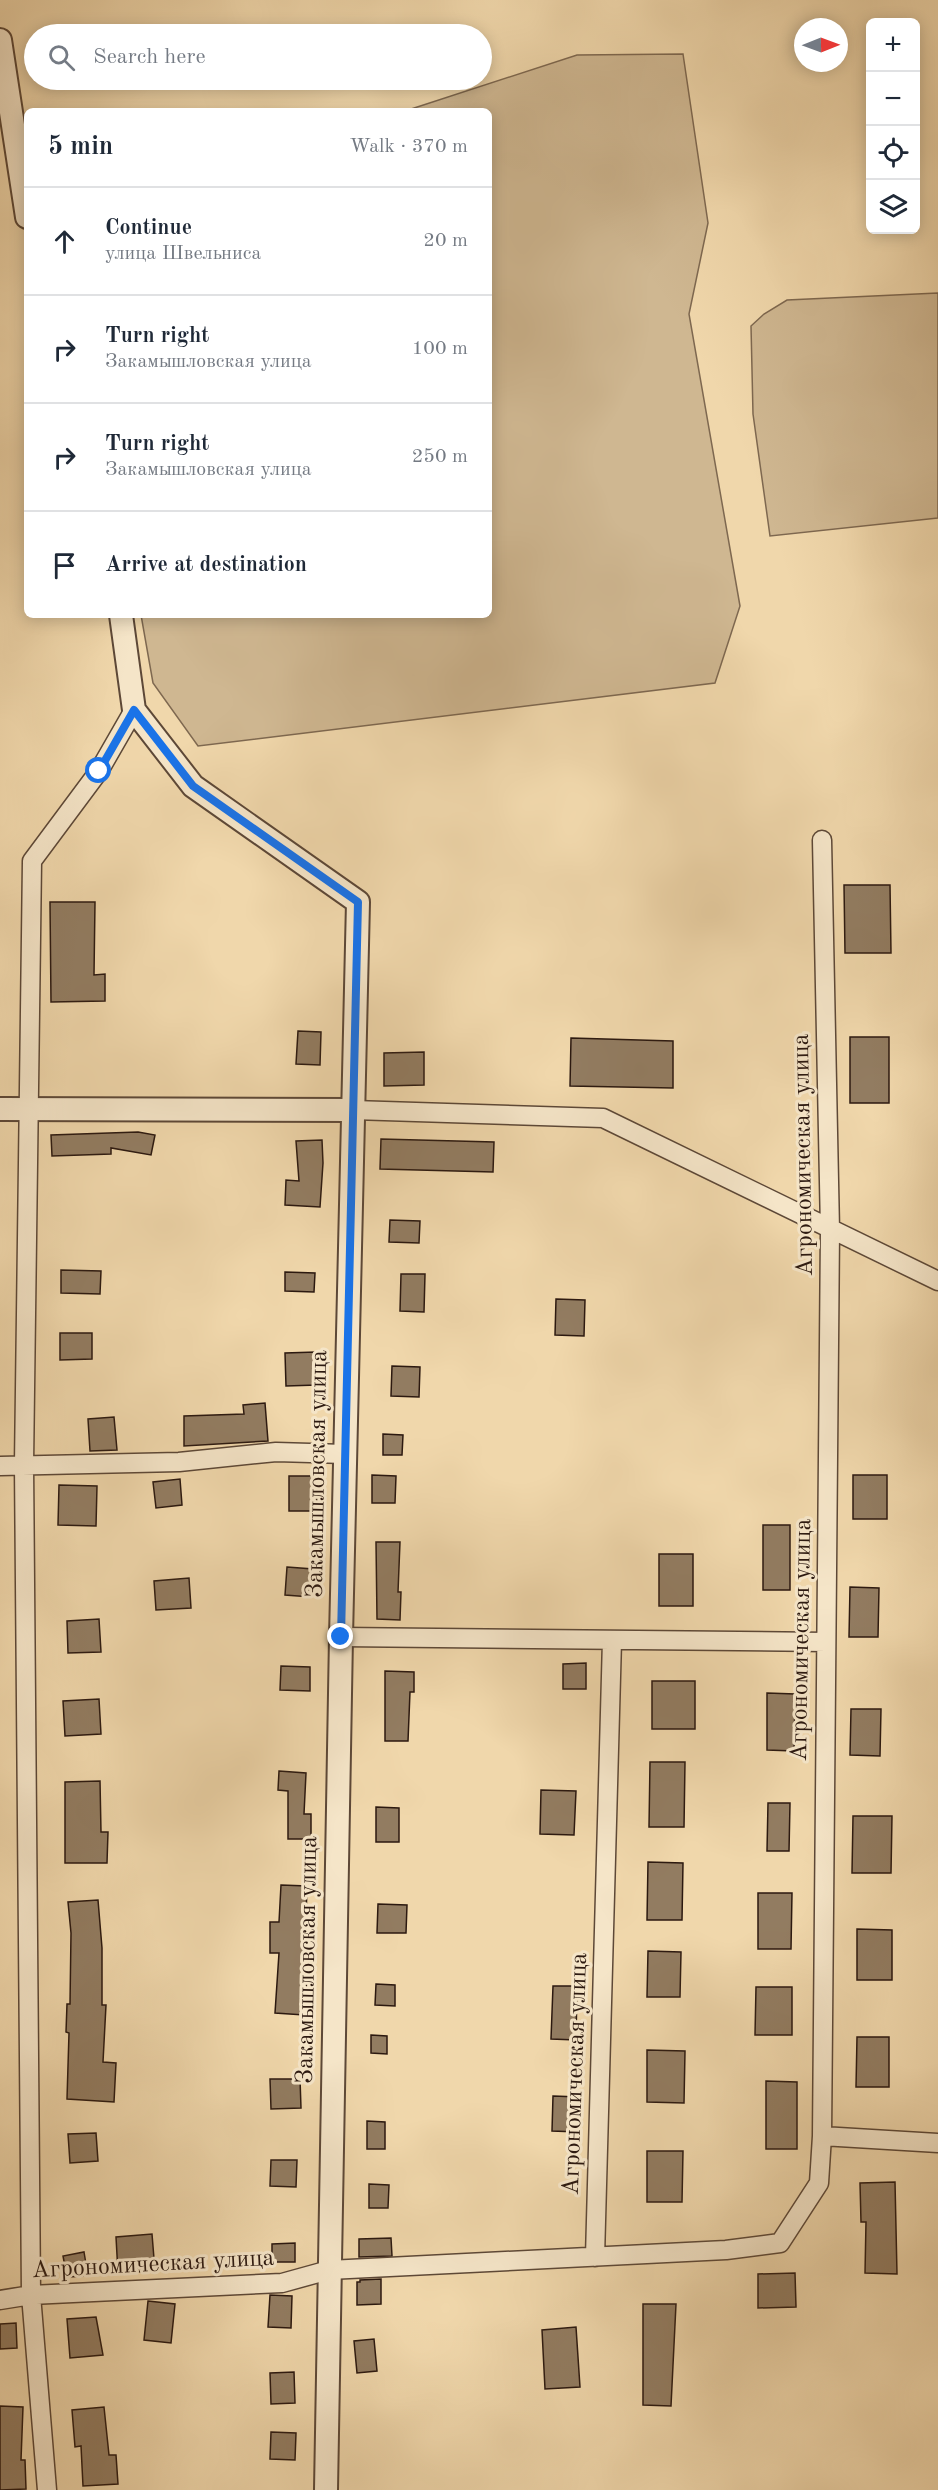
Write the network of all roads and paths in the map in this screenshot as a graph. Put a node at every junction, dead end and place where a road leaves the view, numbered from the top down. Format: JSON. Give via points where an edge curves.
{"nodes":[{"id":1,"x":0,"y":40,"type":"edge"},
{"id":2,"x":24,"y":197,"type":"edge"},
{"id":3,"x":121,"y":618,"type":"edge"},
{"id":4,"x":134,"y":710,"type":"junction"},
{"id":5,"x":822,"y":840,"type":"dead end"},
{"id":6,"x":0,"y":1109,"type":"edge"},
{"id":7,"x":27,"y":1110,"type":"junction"},
{"id":8,"x":353,"y":1110,"type":"junction"},
{"id":9,"x":830,"y":1230,"type":"junction"},
{"id":10,"x":938,"y":1281,"type":"edge"},
{"id":11,"x":345,"y":1454,"type":"junction"},
{"id":12,"x":24,"y":1465,"type":"junction"},
{"id":13,"x":0,"y":1466,"type":"edge"},
{"id":14,"x":341,"y":1637,"type":"junction"},
{"id":15,"x":612,"y":1640,"type":"junction"},
{"id":16,"x":826,"y":1642,"type":"junction"},
{"id":17,"x":822,"y":2136,"type":"junction"},
{"id":18,"x":938,"y":2143,"type":"edge"},
{"id":19,"x":595,"y":2257,"type":"junction"},
{"id":20,"x":329,"y":2270,"type":"junction"},
{"id":21,"x":31,"y":2295,"type":"junction"},
{"id":22,"x":0,"y":2300,"type":"edge"},
{"id":23,"x":47,"y":2490,"type":"edge"},
{"id":24,"x":326,"y":2490,"type":"edge"}],
"edges":[{"from":1,"to":2,"type":"street"},
{"from":3,"to":4,"type":"street"},
{"from":4,"to":7,"type":"street","via":[[99,771],[32,861]]},
{"from":4,"to":8,"type":"street","name":"Закамышловская улица","via":[[193,786],[358,902]]},
{"from":5,"to":9,"type":"street","name":"Агрономическая улица"},
{"from":6,"to":7,"type":"street"},
{"from":7,"to":8,"type":"street"},
{"from":7,"to":12,"type":"street"},
{"from":8,"to":9,"type":"street","via":[[603,1118]]},
{"from":8,"to":11,"type":"street","name":"Закамышловская улица"},
{"from":9,"to":10,"type":"street"},
{"from":9,"to":16,"type":"street","name":"Агрономическая улица"},
{"from":11,"to":12,"type":"street","via":[[276,1452],[179,1462]]},
{"from":11,"to":14,"type":"street","name":"Закамышловская улица"},
{"from":12,"to":13,"type":"street"},
{"from":12,"to":21,"type":"street"},
{"from":14,"to":15,"type":"street"},
{"from":14,"to":20,"type":"street","name":"Закамышловская улица"},
{"from":15,"to":16,"type":"street"},
{"from":15,"to":19,"type":"street","name":"Агрономическая улица"},
{"from":16,"to":17,"type":"street","name":"Агрономическая улица"},
{"from":17,"to":18,"type":"street"},
{"from":17,"to":19,"type":"street","name":"Агрономическая улица","via":[[819,2183],[780,2243]]},
{"from":19,"to":20,"type":"street","name":"Агрономическая улица"},
{"from":20,"to":21,"type":"street","name":"Агрономическая улица","via":[[282,2283]]},
{"from":20,"to":24,"type":"street","name":"Закамышловская улица"},
{"from":21,"to":22,"type":"street","name":"Агрономическая улица"},
{"from":21,"to":23,"type":"street"}]}
